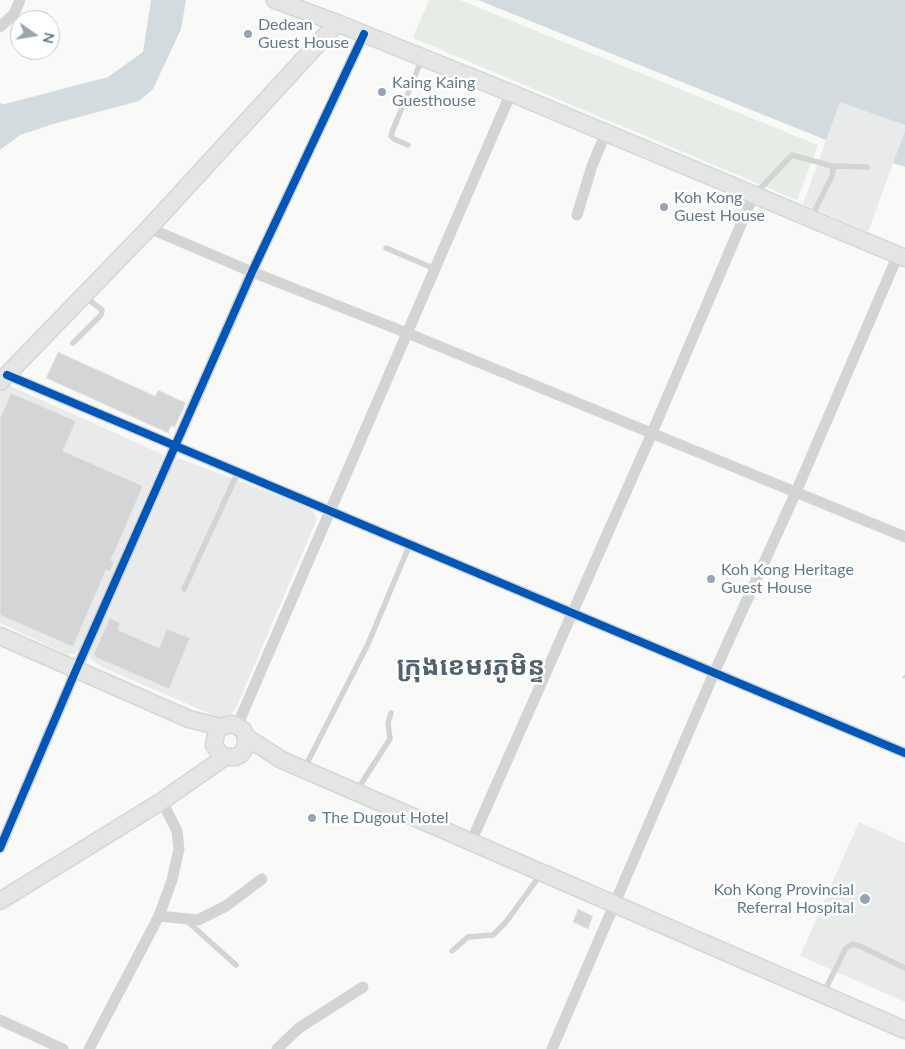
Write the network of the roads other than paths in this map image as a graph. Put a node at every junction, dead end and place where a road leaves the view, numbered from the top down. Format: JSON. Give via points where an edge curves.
{"nodes":[{"id":1,"x":20,"y":0,"type":"edge"},
{"id":2,"x":275,"y":0,"type":"edge"},
{"id":3,"x":337,"y":23,"type":"junction"},
{"id":4,"x":0,"y":27,"type":"edge"},
{"id":5,"x":364,"y":34,"type":"junction"},
{"id":6,"x":422,"y":57,"type":"junction"},
{"id":7,"x":511,"y":93,"type":"junction"},
{"id":8,"x":606,"y":132,"type":"junction"},
{"id":9,"x":408,"y":145,"type":"dead end"},
{"id":10,"x":832,"y":166,"type":"junction"},
{"id":11,"x":867,"y":167,"type":"dead end"},
{"id":12,"x":754,"y":194,"type":"junction"},
{"id":13,"x":577,"y":215,"type":"dead end"},
{"id":14,"x":812,"y":218,"type":"junction"},
{"id":15,"x":149,"y":228,"type":"junction"},
{"id":16,"x":386,"y":248,"type":"dead end"},
{"id":17,"x":902,"y":256,"type":"edge"},
{"id":18,"x":435,"y":269,"type":"junction"},
{"id":19,"x":252,"y":272,"type":"junction"},
{"id":20,"x":84,"y":296,"type":"junction"},
{"id":21,"x":407,"y":333,"type":"junction"},
{"id":22,"x":72,"y":343,"type":"dead end"},
{"id":23,"x":4,"y":379,"type":"edge"},
{"id":24,"x":652,"y":433,"type":"junction"},
{"id":25,"x":176,"y":446,"type":"junction"},
{"id":26,"x":238,"y":472,"type":"junction"},
{"id":27,"x":796,"y":492,"type":"junction"},
{"id":28,"x":330,"y":511,"type":"junction"},
{"id":29,"x":905,"y":537,"type":"edge"},
{"id":30,"x":410,"y":544,"type":"junction"},
{"id":31,"x":184,"y":589,"type":"dead end"},
{"id":32,"x":572,"y":613,"type":"junction"},
{"id":33,"x":0,"y":636,"type":"edge"},
{"id":34,"x":76,"y":670,"type":"junction"},
{"id":35,"x":714,"y":673,"type":"junction"},
{"id":36,"x":391,"y":713,"type":"dead end"},
{"id":37,"x":229,"y":742,"type":"junction"},
{"id":38,"x":905,"y":753,"type":"edge"},
{"id":39,"x":304,"y":769,"type":"junction"},
{"id":40,"x":356,"y":792,"type":"junction"},
{"id":41,"x":162,"y":801,"type":"junction"},
{"id":42,"x":471,"y":842,"type":"junction"},
{"id":43,"x":0,"y":848,"type":"edge"},
{"id":44,"x":542,"y":873,"type":"junction"},
{"id":45,"x":262,"y":878,"type":"dead end"},
{"id":46,"x":0,"y":900,"type":"edge"},
{"id":47,"x":615,"y":904,"type":"junction"},
{"id":48,"x":159,"y":916,"type":"junction"},
{"id":49,"x":186,"y":920,"type":"junction"},
{"id":50,"x":452,"y":951,"type":"dead end"},
{"id":51,"x":236,"y":965,"type":"dead end"},
{"id":52,"x":905,"y":968,"type":"edge"},
{"id":53,"x":363,"y":987,"type":"dead end"},
{"id":54,"x":822,"y":994,"type":"junction"},
{"id":55,"x":2,"y":1024,"type":"edge"},
{"id":56,"x":905,"y":1030,"type":"edge"},
{"id":57,"x":63,"y":1049,"type":"edge"},
{"id":58,"x":89,"y":1049,"type":"edge"},
{"id":59,"x":277,"y":1049,"type":"edge"},
{"id":60,"x":552,"y":1049,"type":"edge"}],
"edges":[{"from":1,"to":4,"type":"street","via":[[14,14]]},
{"from":2,"to":3,"type":"street"},
{"from":3,"to":5,"type":"street"},
{"from":3,"to":15,"type":"street"},
{"from":5,"to":6,"type":"street"},
{"from":5,"to":19,"type":"street"},
{"from":6,"to":7,"type":"street"},
{"from":6,"to":9,"type":"lane","via":[[391,136]]},
{"from":7,"to":8,"type":"street"},
{"from":7,"to":18,"type":"street"},
{"from":8,"to":12,"type":"street"},
{"from":8,"to":13,"type":"street"},
{"from":10,"to":11,"type":"lane"},
{"from":10,"to":12,"type":"lane","via":[[792,155]]},
{"from":10,"to":14,"type":"lane","via":[[832,176]]},
{"from":12,"to":14,"type":"street"},
{"from":12,"to":24,"type":"street"},
{"from":14,"to":17,"type":"street"},
{"from":15,"to":19,"type":"street"},
{"from":15,"to":20,"type":"street"},
{"from":16,"to":18,"type":"lane"},
{"from":17,"to":27,"type":"street"},
{"from":18,"to":21,"type":"street"},
{"from":19,"to":21,"type":"street"},
{"from":19,"to":25,"type":"street"},
{"from":20,"to":22,"type":"lane","via":[[102,310],[101,315]]},
{"from":20,"to":23,"type":"street"},
{"from":21,"to":24,"type":"street"},
{"from":21,"to":28,"type":"street"},
{"from":23,"to":25,"type":"street"},
{"from":24,"to":27,"type":"street"},
{"from":24,"to":32,"type":"street"},
{"from":25,"to":26,"type":"street"},
{"from":25,"to":34,"type":"street"},
{"from":26,"to":28,"type":"street"},
{"from":26,"to":31,"type":"lane"},
{"from":27,"to":29,"type":"street"},
{"from":27,"to":35,"type":"street"},
{"from":28,"to":30,"type":"street"},
{"from":28,"to":37,"type":"street"},
{"from":30,"to":32,"type":"street"},
{"from":30,"to":39,"type":"lane","via":[[368,644]]},
{"from":32,"to":35,"type":"street"},
{"from":32,"to":42,"type":"street"},
{"from":33,"to":34,"type":"street"},
{"from":34,"to":37,"type":"street","via":[[189,719]]},
{"from":34,"to":43,"type":"street"},
{"from":35,"to":38,"type":"street"},
{"from":35,"to":47,"type":"street"},
{"from":36,"to":40,"type":"lane","via":[[388,724],[390,739]]},
{"from":37,"to":39,"type":"street"},
{"from":37,"to":41,"type":"street","via":[[208,770]]},
{"from":39,"to":40,"type":"street"},
{"from":40,"to":42,"type":"street"},
{"from":41,"to":46,"type":"street"},
{"from":41,"to":48,"type":"street","via":[[177,831],[179,850]]},
{"from":42,"to":44,"type":"street"},
{"from":44,"to":47,"type":"street"},
{"from":44,"to":50,"type":"lane","via":[[494,935],[468,937]]},
{"from":45,"to":49,"type":"street","via":[[226,906],[198,920]]},
{"from":47,"to":54,"type":"street"},
{"from":47,"to":60,"type":"street"},
{"from":48,"to":49,"type":"street"},
{"from":48,"to":58,"type":"street"},
{"from":49,"to":51,"type":"lane"},
{"from":52,"to":54,"type":"lane","via":[[853,944],[846,948]]},
{"from":53,"to":59,"type":"street","via":[[299,1028]]},
{"from":54,"to":56,"type":"street"},
{"from":55,"to":57,"type":"street"}]}
